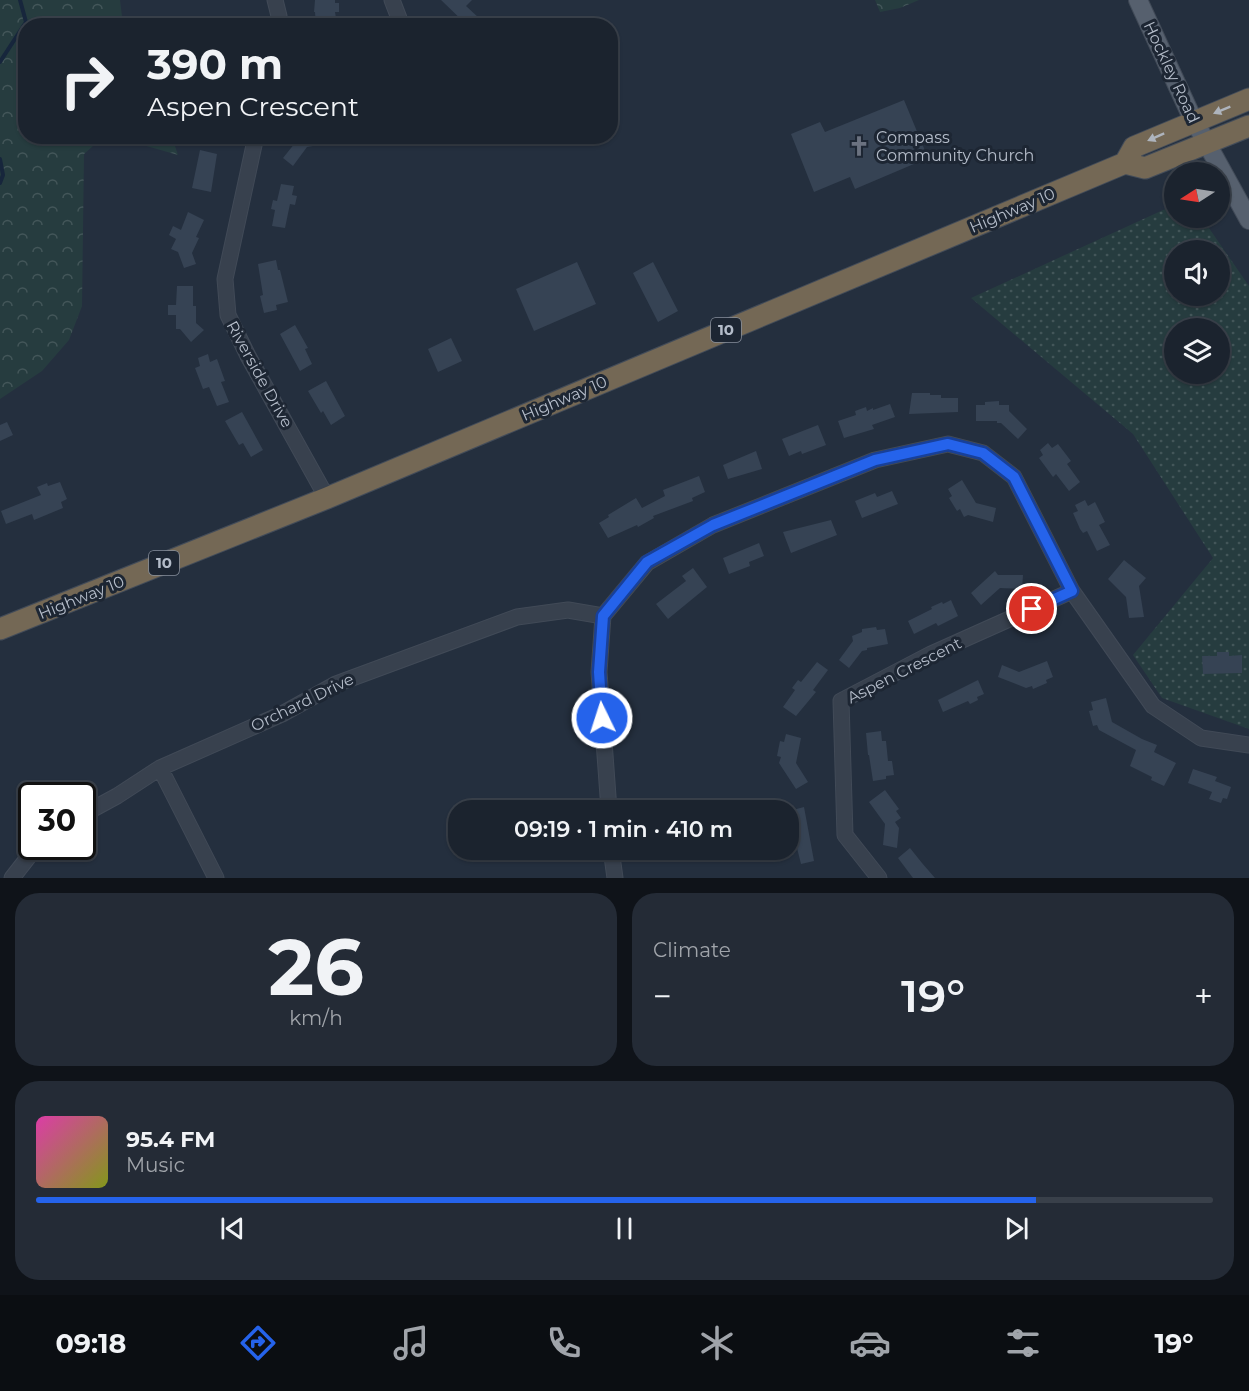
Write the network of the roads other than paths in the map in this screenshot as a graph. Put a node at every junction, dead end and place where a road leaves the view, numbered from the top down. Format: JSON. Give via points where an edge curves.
{"nodes":[{"id":1,"x":275,"y":0,"type":"edge"},
{"id":2,"x":392,"y":0,"type":"edge"},
{"id":3,"x":1138,"y":0,"type":"edge"},
{"id":4,"x":279,"y":18,"type":"edge"},
{"id":5,"x":399,"y":18,"type":"edge"},
{"id":6,"x":1249,"y":99,"type":"edge"},
{"id":7,"x":1194,"y":121,"type":"junction"},
{"id":8,"x":1249,"y":126,"type":"edge"},
{"id":9,"x":1206,"y":143,"type":"junction"},
{"id":10,"x":254,"y":144,"type":"edge"},
{"id":11,"x":1125,"y":163,"type":"junction"},
{"id":12,"x":1249,"y":220,"type":"edge"},
{"id":13,"x":327,"y":498,"type":"junction"},
{"id":14,"x":1072,"y":591,"type":"junction"},
{"id":15,"x":603,"y":616,"type":"junction"},
{"id":16,"x":0,"y":629,"type":"edge"},
{"id":17,"x":1249,"y":745,"type":"edge"},
{"id":18,"x":160,"y":768,"type":"junction"},
{"id":19,"x":608,"y":800,"type":"edge"},
{"id":20,"x":96,"y":807,"type":"edge"},
{"id":21,"x":26,"y":860,"type":"edge"},
{"id":22,"x":613,"y":860,"type":"edge"},
{"id":23,"x":12,"y":878,"type":"edge"},
{"id":24,"x":216,"y":878,"type":"edge"},
{"id":25,"x":615,"y":878,"type":"edge"},
{"id":26,"x":879,"y":878,"type":"edge"}],
"edges":[{"from":1,"to":4,"type":"street"},
{"from":2,"to":5,"type":"street"},
{"from":3,"to":7,"type":"main road","name":"Hockley Road"},
{"from":6,"to":7,"type":"highway","name":"Highway 10","number":"10","one_way":true},
{"from":7,"to":9,"type":"main road","name":"Hockley Road"},
{"from":7,"to":11,"type":"highway","name":"Highway 10","number":"10","one_way":true,"via":[[1134,147]]},
{"from":8,"to":9,"type":"highway","name":"Highway 10","number":"10"},
{"from":9,"to":11,"type":"highway","name":"Highway 10","number":"10","via":[[1144,168]]},
{"from":9,"to":12,"type":"main road","name":"Hockley Road"},
{"from":10,"to":13,"type":"street","name":"Riverside Drive","via":[[225,279],[228,315]]},
{"from":11,"to":13,"type":"highway","name":"Highway 10","number":"10"},
{"from":13,"to":16,"type":"highway","name":"Highway 10","number":"10"},
{"from":14,"to":15,"type":"street","via":[[1014,477],[983,453],[948,444],[875,460],[713,525],[647,562]]},
{"from":14,"to":17,"type":"street","via":[[1154,706],[1201,738]]},
{"from":14,"to":26,"type":"street","name":"Aspen Crescent","via":[[931,654],[841,701],[845,835]]},
{"from":15,"to":18,"type":"street","name":"Orchard Drive","via":[[568,610],[517,617],[336,684],[282,714]]},
{"from":15,"to":19,"type":"street","via":[[599,672]]},
{"from":18,"to":20,"type":"street","name":"Orchard Drive"},
{"from":18,"to":24,"type":"street"},
{"from":21,"to":23,"type":"street"},
{"from":22,"to":25,"type":"street"}]}
